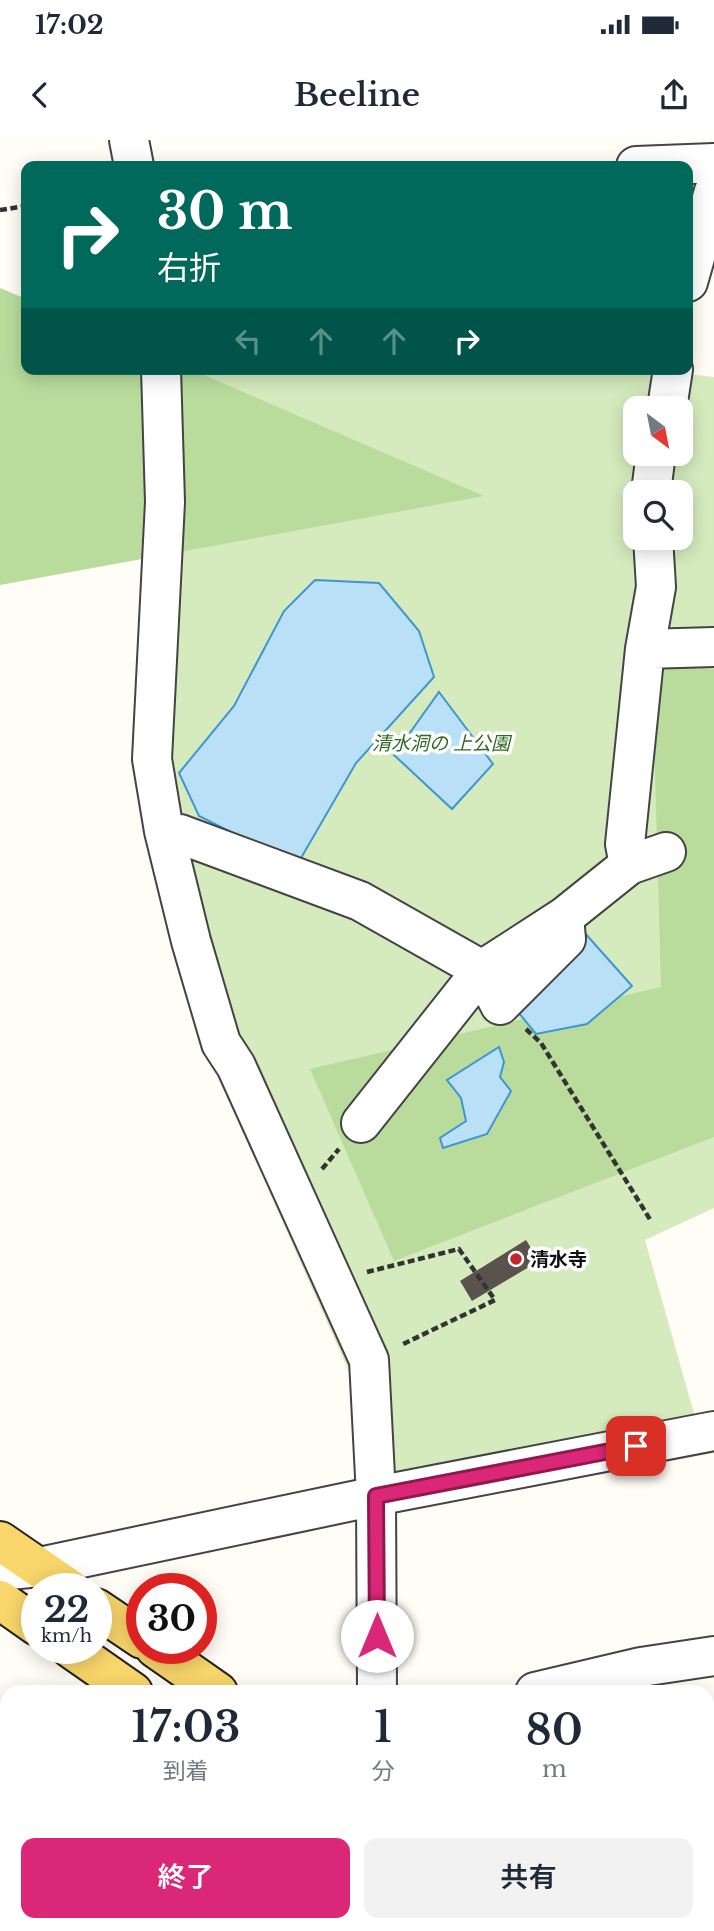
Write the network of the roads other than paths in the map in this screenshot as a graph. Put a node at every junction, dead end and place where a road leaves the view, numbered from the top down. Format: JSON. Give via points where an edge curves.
{"nodes":[{"id":1,"x":129,"y":140,"type":"edge"},
{"id":2,"x":133,"y":161,"type":"edge"},
{"id":3,"x":714,"y":163,"type":"edge"},
{"id":4,"x":693,"y":164,"type":"edge"},
{"id":5,"x":714,"y":191,"type":"edge"},
{"id":6,"x":693,"y":264,"type":"edge"},
{"id":7,"x":160,"y":375,"type":"edge"},
{"id":8,"x":672,"y":375,"type":"edge"},
{"id":9,"x":669,"y":396,"type":"edge"},
{"id":10,"x":654,"y":550,"type":"edge"},
{"id":11,"x":714,"y":647,"type":"edge"},
{"id":12,"x":645,"y":649,"type":"junction"},
{"id":13,"x":180,"y":834,"type":"dead end"},
{"id":14,"x":666,"y":852,"type":"dead end"},
{"id":15,"x":629,"y":865,"type":"junction"},
{"id":16,"x":564,"y":917,"type":"junction"},
{"id":17,"x":482,"y":970,"type":"junction"},
{"id":18,"x":361,"y":1123,"type":"road end"},
{"id":19,"x":714,"y":1431,"type":"edge"},
{"id":20,"x":376,"y":1496,"type":"junction"},
{"id":21,"x":0,"y":1541,"type":"edge"},
{"id":22,"x":39,"y":1567,"type":"junction"},
{"id":23,"x":0,"y":1571,"type":"edge"},
{"id":24,"x":47,"y":1573,"type":"edge"},
{"id":25,"x":0,"y":1600,"type":"edge"},
{"id":26,"x":21,"y":1615,"type":"edge"},
{"id":27,"x":714,"y":1656,"type":"edge"},
{"id":28,"x":93,"y":1664,"type":"edge"},
{"id":29,"x":178,"y":1664,"type":"edge"},
{"id":30,"x":123,"y":1685,"type":"edge"},
{"id":31,"x":208,"y":1685,"type":"edge"},
{"id":32,"x":377,"y":1685,"type":"edge"},
{"id":33,"x":565,"y":1685,"type":"edge"}],
"edges":[{"from":1,"to":2,"type":"street"},
{"from":3,"to":4,"type":"street"},
{"from":5,"to":6,"type":"street"},
{"from":7,"to":20,"type":"street","via":[[165,502],[152,760],[164,831],[221,1042],[369,1360]]},
{"from":8,"to":9,"type":"street"},
{"from":10,"to":12,"type":"street","via":[[656,587]]},
{"from":11,"to":12,"type":"street"},
{"from":12,"to":15,"type":"street","via":[[625,844]]},
{"from":13,"to":17,"type":"street","via":[[360,901]]},
{"from":14,"to":15,"type":"street"},
{"from":15,"to":16,"type":"street"},
{"from":16,"to":17,"type":"street"},
{"from":16,"to":17,"type":"street","via":[[566,939],[500,1004]]},
{"from":17,"to":18,"type":"street"},
{"from":19,"to":20,"type":"street"},
{"from":20,"to":22,"type":"street"},
{"from":20,"to":32,"type":"street"},
{"from":21,"to":22,"type":"main road"},
{"from":22,"to":23,"type":"street"},
{"from":22,"to":24,"type":"main road"},
{"from":25,"to":26,"type":"main road"},
{"from":27,"to":33,"type":"street"},
{"from":28,"to":30,"type":"main road"},
{"from":29,"to":31,"type":"main road"}]}
